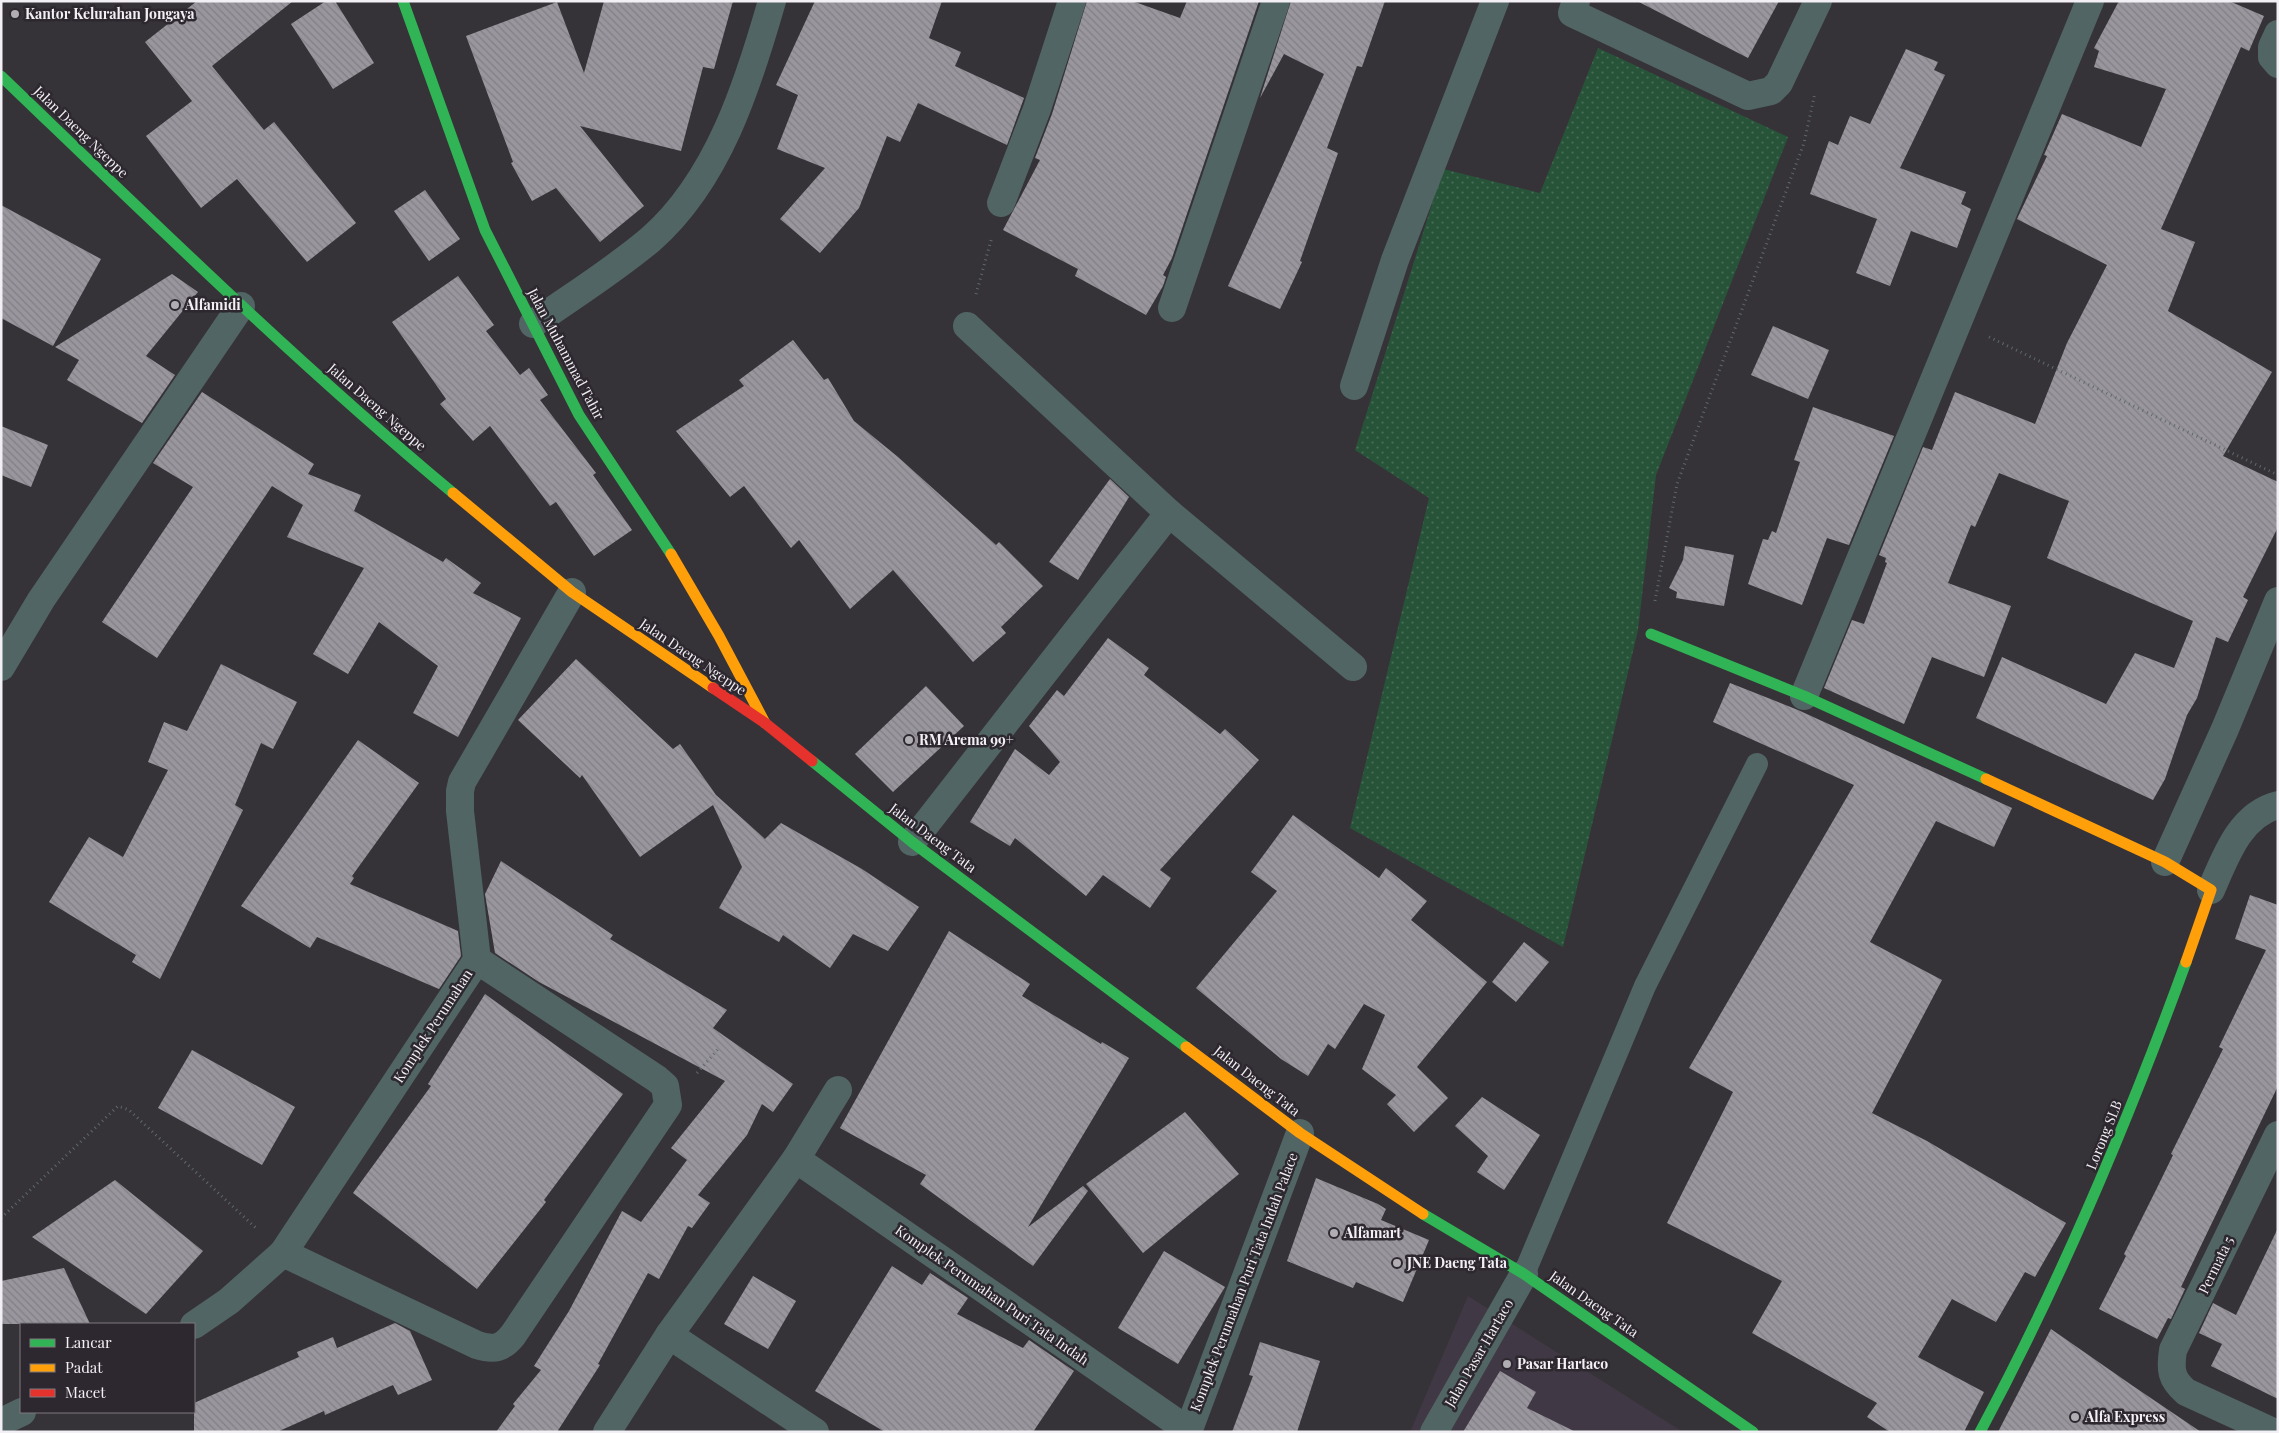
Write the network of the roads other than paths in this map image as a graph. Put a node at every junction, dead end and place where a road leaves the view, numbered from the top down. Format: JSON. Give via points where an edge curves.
{"nodes":[{"id":1,"x":403,"y":1,"type":"edge"},
{"id":2,"x":772,"y":1,"type":"edge"},
{"id":3,"x":1072,"y":1,"type":"edge"},
{"id":4,"x":1276,"y":1,"type":"edge"},
{"id":5,"x":1495,"y":1,"type":"edge"},
{"id":6,"x":1576,"y":1,"type":"edge"},
{"id":7,"x":1818,"y":1,"type":"edge"},
{"id":8,"x":2090,"y":1,"type":"edge"},
{"id":9,"x":2278,"y":34,"type":"edge"},
{"id":10,"x":2278,"y":64,"type":"edge"},
{"id":11,"x":1,"y":76,"type":"edge"},
{"id":12,"x":1001,"y":204,"type":"road end"},
{"id":13,"x":240,"y":306,"type":"junction"},
{"id":14,"x":1172,"y":308,"type":"dead end"},
{"id":15,"x":533,"y":324,"type":"junction"},
{"id":16,"x":967,"y":326,"type":"road end"},
{"id":17,"x":1354,"y":386,"type":"dead end"},
{"id":18,"x":1169,"y":513,"type":"junction"},
{"id":19,"x":572,"y":592,"type":"junction"},
{"id":20,"x":2278,"y":600,"type":"edge"},
{"id":21,"x":1650,"y":634,"type":"road end"},
{"id":22,"x":1,"y":667,"type":"edge"},
{"id":23,"x":1353,"y":667,"type":"dead end"},
{"id":24,"x":1804,"y":696,"type":"junction"},
{"id":25,"x":765,"y":723,"type":"junction"},
{"id":26,"x":1757,"y":764,"type":"dead end"},
{"id":27,"x":2278,"y":804,"type":"edge"},
{"id":28,"x":912,"y":842,"type":"junction"},
{"id":29,"x":2165,"y":862,"type":"junction"},
{"id":30,"x":2212,"y":890,"type":"junction"},
{"id":31,"x":476,"y":960,"type":"junction"},
{"id":32,"x":838,"y":1090,"type":"dead end"},
{"id":33,"x":1300,"y":1133,"type":"junction"},
{"id":34,"x":2278,"y":1135,"type":"edge"},
{"id":35,"x":796,"y":1159,"type":"junction"},
{"id":36,"x":2272,"y":1162,"type":"edge"},
{"id":37,"x":283,"y":1253,"type":"junction"},
{"id":38,"x":1524,"y":1274,"type":"junction"},
{"id":39,"x":195,"y":1324,"type":"edge"},
{"id":40,"x":669,"y":1335,"type":"junction"},
{"id":41,"x":20,"y":1413,"type":"edge"},
{"id":42,"x":1,"y":1422,"type":"edge"},
{"id":43,"x":1188,"y":1431,"type":"edge"},
{"id":44,"x":607,"y":1432,"type":"edge"},
{"id":45,"x":816,"y":1432,"type":"edge"},
{"id":46,"x":1434,"y":1432,"type":"edge"},
{"id":47,"x":1753,"y":1432,"type":"edge"},
{"id":48,"x":1980,"y":1432,"type":"edge"},
{"id":49,"x":2273,"y":1432,"type":"edge"}],
"edges":[{"from":1,"to":15,"type":"main road","name":"Jalan Muhammad Tahir","via":[[485,230]]},
{"from":2,"to":15,"type":"street","via":[[756,57],[729,124],[684,205],[650,240]]},
{"from":3,"to":12,"type":"street","via":[[1038,109]]},
{"from":4,"to":14,"type":"street"},
{"from":5,"to":17,"type":"street","via":[[1395,260]]},
{"from":6,"to":7,"type":"street","via":[[1572,13],[1748,96],[1771,91],[1779,83]]},
{"from":8,"to":24,"type":"street"},
{"from":9,"to":10,"type":"street","via":[[2272,58]]},
{"from":11,"to":13,"type":"main road","name":"Jalan Daeng Ngeppe"},
{"from":13,"to":19,"type":"main road","name":"Jalan Daeng Ngeppe","via":[[380,432]]},
{"from":13,"to":22,"type":"street","via":[[41,600]]},
{"from":15,"to":25,"type":"main road","name":"Jalan Muhammad Tahir","via":[[579,415],[673,557]]},
{"from":16,"to":18,"type":"street"},
{"from":18,"to":23,"type":"street"},
{"from":18,"to":28,"type":"street"},
{"from":19,"to":25,"type":"main road","name":"Jalan Daeng Ngeppe"},
{"from":19,"to":31,"type":"street","name":"Komplek Perumahan","via":[[462,782],[460,811]]},
{"from":20,"to":29,"type":"street","via":[[2226,729]]},
{"from":21,"to":24,"type":"main road"},
{"from":24,"to":29,"type":"main road"},
{"from":25,"to":28,"type":"main road","name":"Jalan Daeng Tata"},
{"from":26,"to":38,"type":"lane","via":[[1644,986]]},
{"from":27,"to":30,"type":"street","via":[[2270,806],[2243,826]]},
{"from":28,"to":33,"type":"main road","name":"Jalan Daeng Tata"},
{"from":29,"to":30,"type":"main road"},
{"from":30,"to":48,"type":"main road","name":"Lorong SLB","via":[[2176,994],[2089,1210],[2039,1319]]},
{"from":31,"to":37,"type":"street","name":"Komplek Perumahan"},
{"from":31,"to":37,"type":"street","via":[[657,1079],[665,1086],[668,1105],[513,1335],[498,1348],[477,1345]]},
{"from":32,"to":35,"type":"street"},
{"from":33,"to":38,"type":"main road","name":"Jalan Daeng Tata","via":[[1416,1210]]},
{"from":33,"to":43,"type":"street","name":"Komplek Perumahan Puri Tata Indah Palace"},
{"from":34,"to":36,"type":"street","name":"Permata 5"},
{"from":35,"to":40,"type":"street"},
{"from":35,"to":43,"type":"street","name":"Komplek Perumahan Puri Tata Indah"},
{"from":36,"to":49,"type":"street","name":"Permata 5","via":[[2173,1350],[2171,1374],[2175,1383],[2186,1392]]},
{"from":37,"to":39,"type":"street","name":"Komplek Perumahan","via":[[229,1301]]},
{"from":38,"to":46,"type":"street","name":"Jalan Pasar Hartaco"},
{"from":38,"to":47,"type":"main road","name":"Jalan Daeng Tata"},
{"from":40,"to":44,"type":"street"},
{"from":40,"to":45,"type":"street"},
{"from":41,"to":42,"type":"street"}]}
